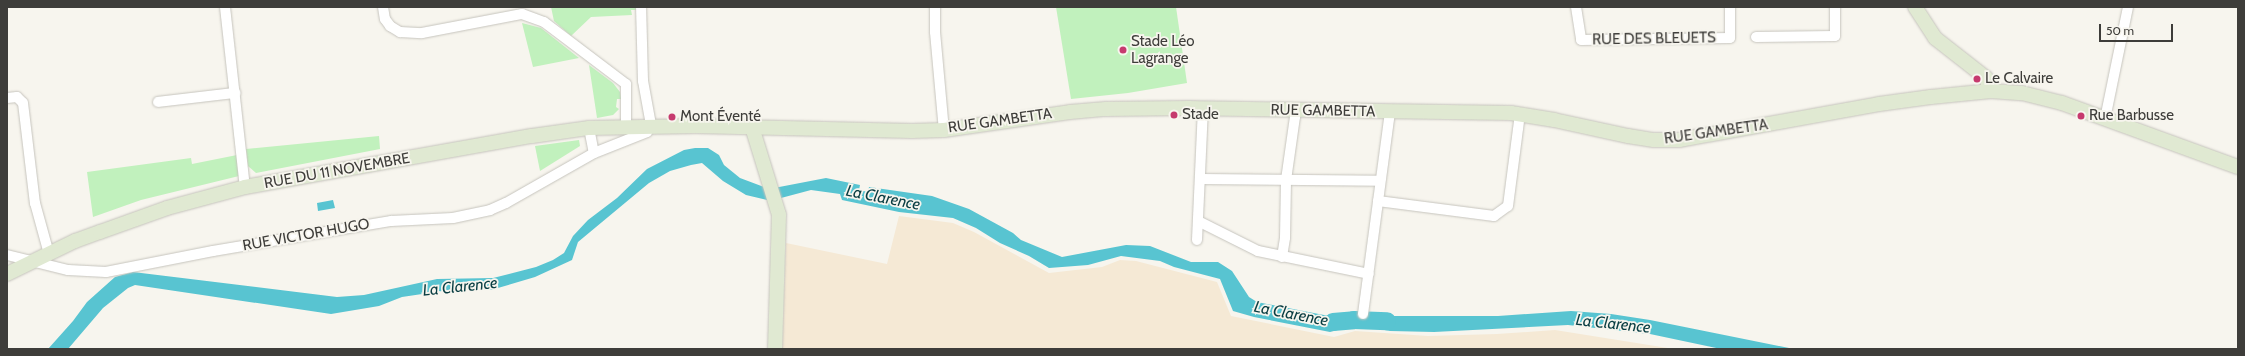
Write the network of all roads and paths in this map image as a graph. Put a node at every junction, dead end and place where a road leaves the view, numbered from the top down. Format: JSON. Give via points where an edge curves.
{"nodes":[{"id":1,"x":225,"y":7,"type":"edge"},
{"id":2,"x":383,"y":7,"type":"edge"},
{"id":3,"x":641,"y":7,"type":"edge"},
{"id":4,"x":935,"y":7,"type":"edge"},
{"id":5,"x":1576,"y":7,"type":"edge"},
{"id":6,"x":1730,"y":7,"type":"edge"},
{"id":7,"x":1834,"y":7,"type":"edge"},
{"id":8,"x":1915,"y":7,"type":"edge"},
{"id":9,"x":2128,"y":7,"type":"edge"},
{"id":10,"x":1756,"y":37,"type":"dead end"},
{"id":11,"x":643,"y":81,"type":"junction"},
{"id":12,"x":626,"y":84,"type":"junction"},
{"id":13,"x":1991,"y":91,"type":"junction"},
{"id":14,"x":235,"y":92,"type":"junction"},
{"id":15,"x":7,"y":98,"type":"edge"},
{"id":16,"x":158,"y":102,"type":"dead end"},
{"id":17,"x":1203,"y":108,"type":"junction"},
{"id":18,"x":1294,"y":110,"type":"junction"},
{"id":19,"x":1390,"y":112,"type":"junction"},
{"id":20,"x":1520,"y":114,"type":"junction"},
{"id":21,"x":2105,"y":119,"type":"junction"},
{"id":22,"x":651,"y":125,"type":"junction"},
{"id":23,"x":626,"y":126,"type":"junction"},
{"id":24,"x":589,"y":128,"type":"junction"},
{"id":25,"x":752,"y":128,"type":"junction"},
{"id":26,"x":944,"y":130,"type":"junction"},
{"id":27,"x":594,"y":153,"type":"junction"},
{"id":28,"x":2238,"y":167,"type":"edge"},
{"id":29,"x":1201,"y":179,"type":"junction"},
{"id":30,"x":1286,"y":180,"type":"junction"},
{"id":31,"x":1380,"y":181,"type":"junction"},
{"id":32,"x":245,"y":187,"type":"junction"},
{"id":33,"x":1378,"y":201,"type":"junction"},
{"id":34,"x":1198,"y":221,"type":"junction"},
{"id":35,"x":1197,"y":240,"type":"dead end"},
{"id":36,"x":49,"y":254,"type":"junction"},
{"id":37,"x":7,"y":255,"type":"edge"},
{"id":38,"x":1282,"y":257,"type":"junction"},
{"id":39,"x":34,"y":262,"type":"junction"},
{"id":40,"x":7,"y":274,"type":"edge"},
{"id":41,"x":1369,"y":274,"type":"junction"},
{"id":42,"x":1362,"y":314,"type":"dead end"},
{"id":43,"x":775,"y":349,"type":"edge"}],
"edges":[{"from":1,"to":14,"type":"street"},
{"from":2,"to":12,"type":"street","via":[[385,19],[390,26],[400,32],[422,33],[522,14],[544,22]]},
{"from":3,"to":11,"type":"street"},
{"from":4,"to":26,"type":"street"},
{"from":5,"to":6,"type":"street","name":"RUE DES BLEUETS","via":[[1581,40],[1730,38]]},
{"from":7,"to":10,"type":"street","via":[[1835,36]]},
{"from":8,"to":13,"type":"main road","via":[[1935,38],[1986,78]]},
{"from":9,"to":21,"type":"street"},
{"from":11,"to":12,"type":"street"},
{"from":11,"to":22,"type":"street"},
{"from":12,"to":23,"type":"street"},
{"from":13,"to":20,"type":"main road","name":"RUE GAMBETTA","via":[[1879,104],[1678,140],[1628,136]]},
{"from":13,"to":21,"type":"main road","name":"RUE GAMBETTA","via":[[2022,93],[2045,98]]},
{"from":14,"to":16,"type":"street"},
{"from":14,"to":32,"type":"street"},
{"from":15,"to":36,"type":"street","via":[[17,97],[24,103],[35,203]]},
{"from":17,"to":18,"type":"main road","name":"RUE GAMBETTA"},
{"from":17,"to":26,"type":"main road","name":"RUE GAMBETTA","via":[[1125,108],[1070,112]]},
{"from":17,"to":29,"type":"street"},
{"from":18,"to":19,"type":"main road","name":"RUE GAMBETTA"},
{"from":18,"to":30,"type":"street"},
{"from":19,"to":20,"type":"main road","name":"RUE GAMBETTA"},
{"from":19,"to":31,"type":"street"},
{"from":20,"to":33,"type":"street","via":[[1508,206],[1494,216]]},
{"from":21,"to":28,"type":"main road","name":"RUE GAMBETTA"},
{"from":22,"to":23,"type":"main road","name":"RUE DU 11 NOVEMBRE"},
{"from":22,"to":25,"type":"main road","name":"RUE GAMBETTA"},
{"from":22,"to":27,"type":"street","name":"RUE VICTOR HUGO","via":[[648,132]]},
{"from":23,"to":24,"type":"main road","name":"RUE DU 11 NOVEMBRE"},
{"from":24,"to":27,"type":"street"},
{"from":24,"to":32,"type":"main road","name":"RUE DU 11 NOVEMBRE"},
{"from":25,"to":26,"type":"main road","name":"RUE GAMBETTA"},
{"from":25,"to":43,"type":"main road","via":[[779,215]]},
{"from":27,"to":39,"type":"street","name":"RUE VICTOR HUGO","via":[[506,203],[474,215],[391,221],[106,272],[68,270]]},
{"from":29,"to":30,"type":"street"},
{"from":29,"to":34,"type":"street"},
{"from":30,"to":31,"type":"street"},
{"from":30,"to":38,"type":"street"},
{"from":31,"to":33,"type":"street"},
{"from":32,"to":36,"type":"main road","name":"RUE DU 11 NOVEMBRE","via":[[167,208]]},
{"from":33,"to":41,"type":"street"},
{"from":34,"to":35,"type":"street"},
{"from":34,"to":38,"type":"street","via":[[1258,251]]},
{"from":36,"to":39,"type":"main road","name":"RUE DU 11 NOVEMBRE"},
{"from":37,"to":39,"type":"street","name":"RUE VICTOR HUGO"},
{"from":38,"to":41,"type":"street"},
{"from":39,"to":40,"type":"main road"},
{"from":41,"to":42,"type":"street"}]}
